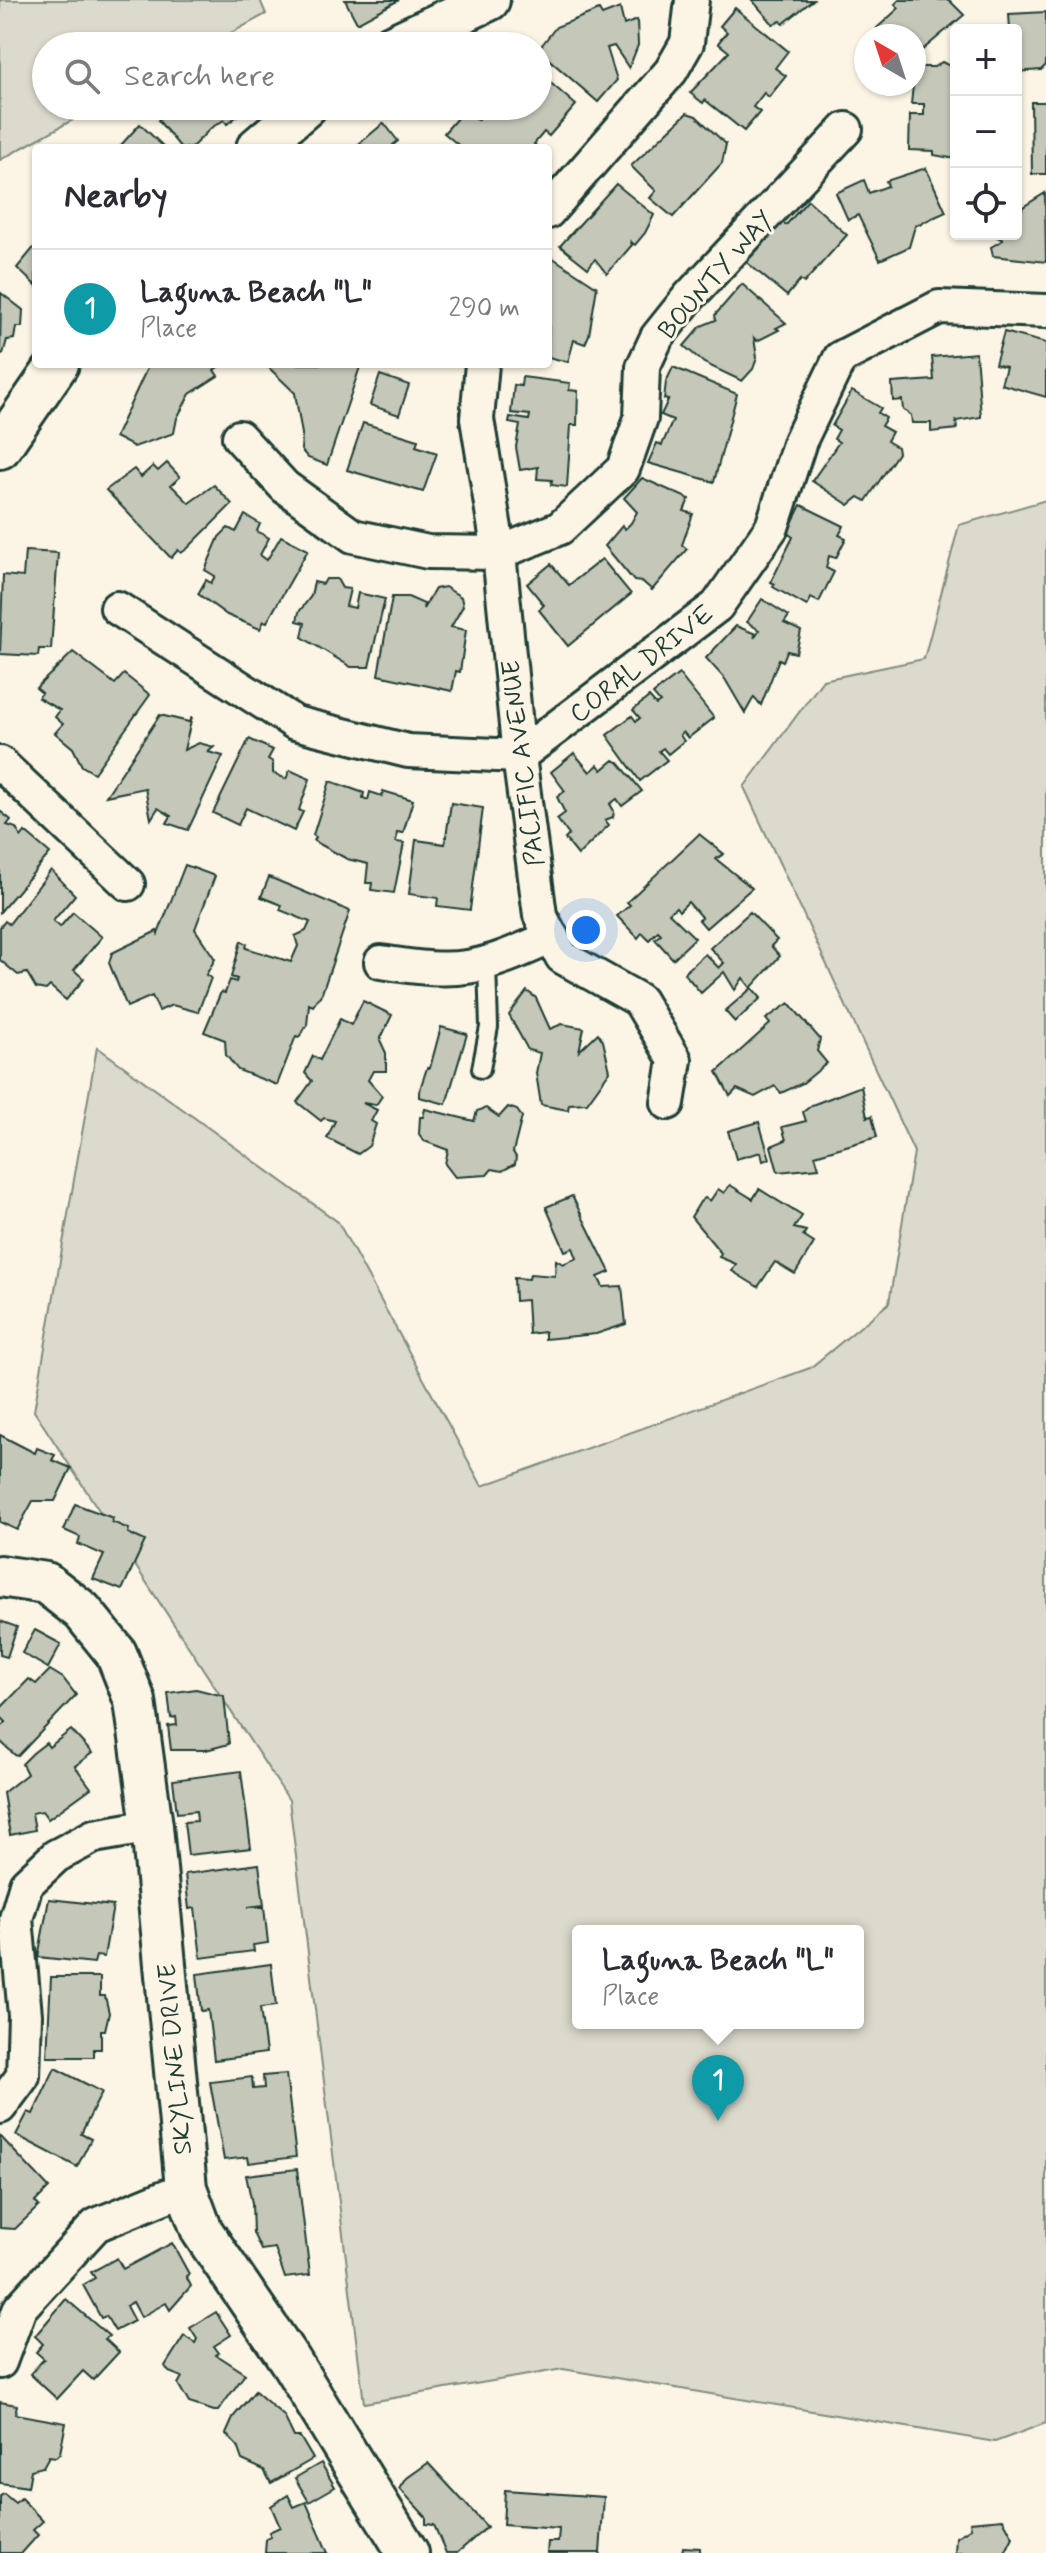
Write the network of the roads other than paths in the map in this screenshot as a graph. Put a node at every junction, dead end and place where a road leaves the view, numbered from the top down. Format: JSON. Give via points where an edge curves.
{"nodes":[{"id":1,"x":489,"y":0,"type":"edge"},
{"id":2,"x":692,"y":0,"type":"edge"},
{"id":3,"x":421,"y":32,"type":"edge"},
{"id":4,"x":290,"y":120,"type":"edge"},
{"id":5,"x":846,"y":129,"type":"dead end"},
{"id":6,"x":262,"y":144,"type":"edge"},
{"id":7,"x":552,"y":207,"type":"edge"},
{"id":8,"x":1046,"y":311,"type":"edge"},
{"id":9,"x":55,"y":368,"type":"edge"},
{"id":10,"x":482,"y":368,"type":"edge"},
{"id":11,"x":239,"y":437,"type":"dead end"},
{"id":12,"x":0,"y":448,"type":"edge"},
{"id":13,"x":499,"y":553,"type":"junction"},
{"id":14,"x":117,"y":608,"type":"dead end"},
{"id":15,"x":519,"y":756,"type":"junction"},
{"id":16,"x":0,"y":763,"type":"edge"},
{"id":17,"x":128,"y":884,"type":"dead end"},
{"id":18,"x":552,"y":937,"type":"junction"},
{"id":19,"x":381,"y":962,"type":"dead end"},
{"id":20,"x":487,"y":965,"type":"junction"},
{"id":21,"x":481,"y":1069,"type":"dead end"},
{"id":22,"x":668,"y":1103,"type":"dead end"},
{"id":23,"x":0,"y":1576,"type":"edge"},
{"id":24,"x":152,"y":1826,"type":"junction"},
{"id":25,"x":0,"y":2107,"type":"edge"},
{"id":26,"x":186,"y":2188,"type":"junction"},
{"id":27,"x":0,"y":2362,"type":"edge"},
{"id":28,"x":408,"y":2553,"type":"edge"}],
"edges":[{"from":1,"to":3,"type":"street"},
{"from":2,"to":7,"type":"street","via":[[687,43],[671,71]]},
{"from":4,"to":6,"type":"street"},
{"from":5,"to":13,"type":"street","name":"BOUNTY WAY","via":[[657,337],[643,367],[641,418],[623,469],[560,528]]},
{"from":8,"to":15,"type":"street","name":"CORAL DRIVE","via":[[939,307],[840,358],[800,441],[772,527],[717,606]]},
{"from":9,"to":12,"type":"street"},
{"from":10,"to":13,"type":"street","name":"PACIFIC AVENUE","via":[[477,419]]},
{"from":11,"to":13,"type":"street","name":"BOUNTY WAY","via":[[285,487],[353,536],[428,552]]},
{"from":13,"to":15,"type":"street","name":"PACIFIC AVENUE"},
{"from":14,"to":15,"type":"street","via":[[295,723],[408,751]]},
{"from":15,"to":18,"type":"street","name":"PACIFIC AVENUE","via":[[540,915]]},
{"from":16,"to":17,"type":"street"},
{"from":18,"to":20,"type":"street"},
{"from":18,"to":22,"type":"street","name":"PACIFIC AVENUE","via":[[562,957],[639,1000],[675,1060]]},
{"from":19,"to":20,"type":"street","via":[[434,971]]},
{"from":20,"to":21,"type":"lane","via":[[489,1027]]},
{"from":23,"to":24,"type":"street","name":"SKYLINE DRIVE","via":[[46,1583],[82,1611],[116,1653],[135,1701]]},
{"from":24,"to":25,"type":"street","via":[[94,1836],[56,1856],[26,1884],[16,1919],[25,2015],[23,2076]]},
{"from":24,"to":26,"type":"street","name":"SKYLINE DRIVE"},
{"from":26,"to":27,"type":"street","via":[[96,2225],[20,2308]]},
{"from":26,"to":28,"type":"street","name":"SKYLINE DRIVE","via":[[202,2231],[291,2362]]}]}
